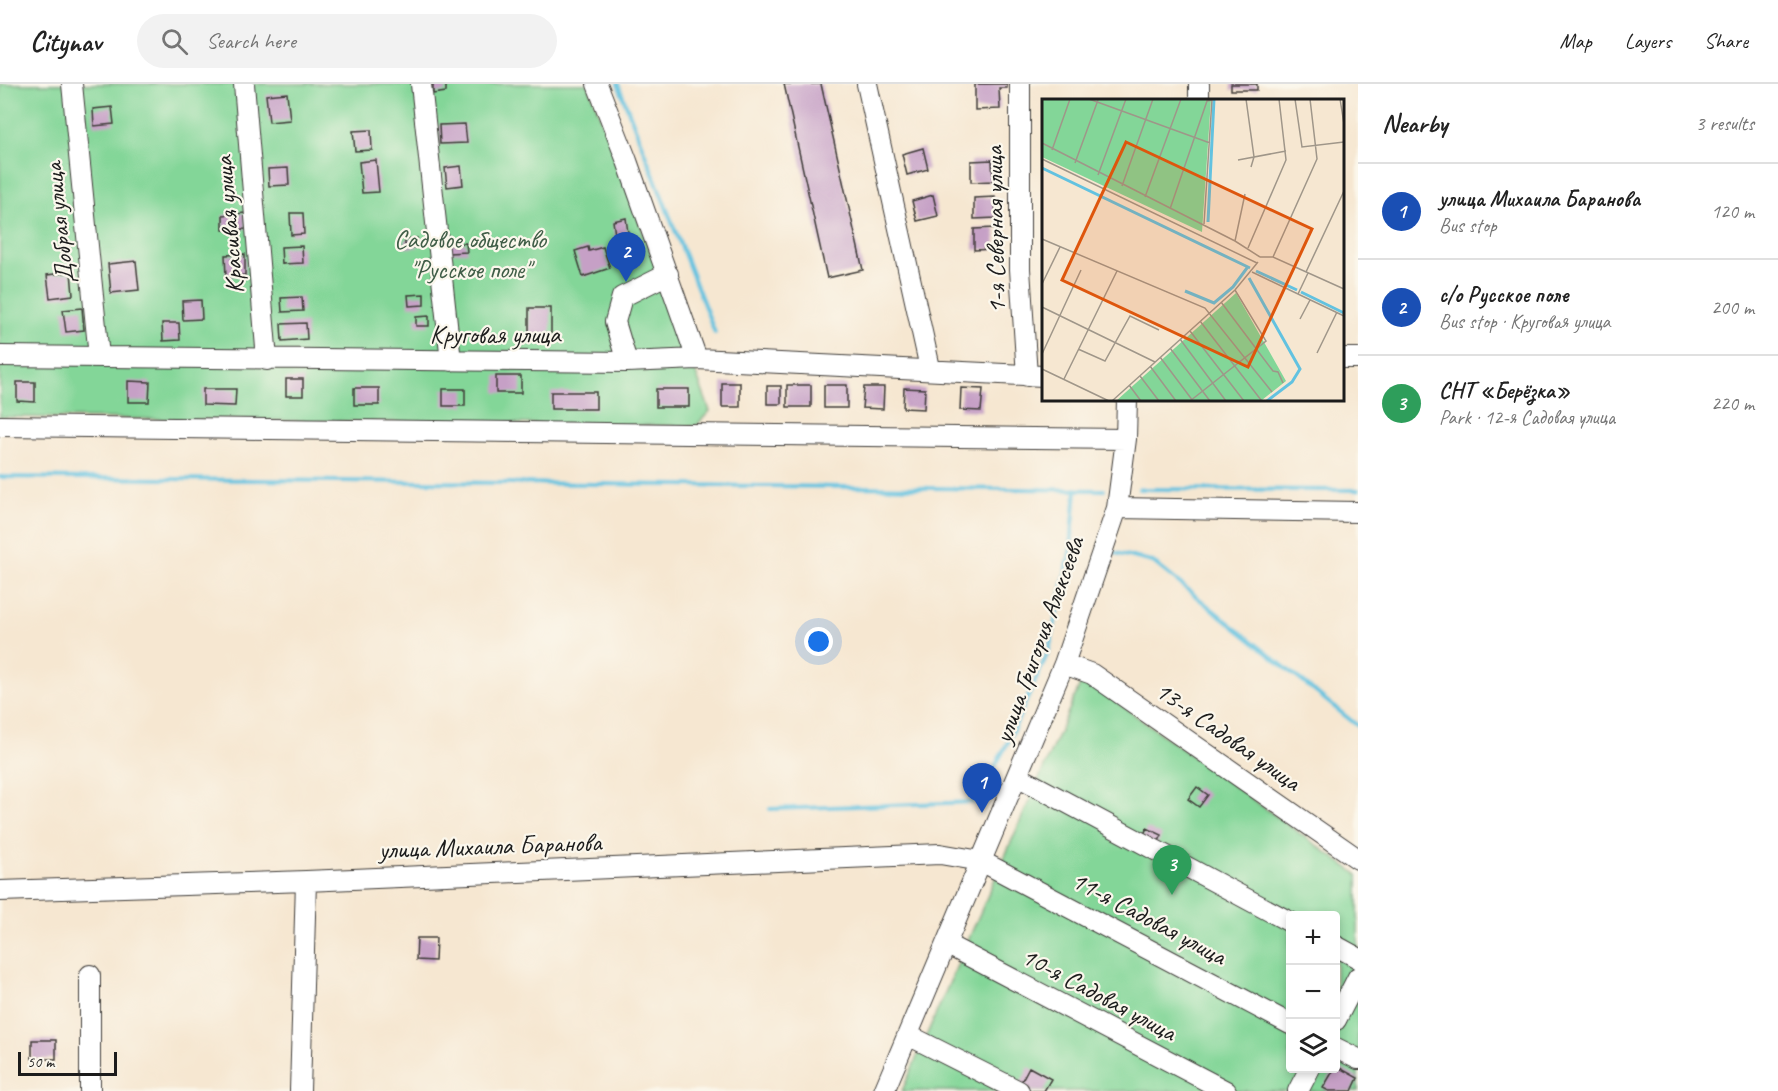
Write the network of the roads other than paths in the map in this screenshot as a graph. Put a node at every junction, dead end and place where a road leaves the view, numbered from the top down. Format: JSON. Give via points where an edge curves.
{"nodes":[{"id":1,"x":72,"y":84,"type":"edge"},
{"id":2,"x":244,"y":84,"type":"edge"},
{"id":3,"x":421,"y":84,"type":"edge"},
{"id":4,"x":597,"y":84,"type":"edge"},
{"id":5,"x":867,"y":84,"type":"edge"},
{"id":6,"x":1020,"y":84,"type":"edge"},
{"id":7,"x":1198,"y":84,"type":"edge"},
{"id":8,"x":1199,"y":99,"type":"edge"},
{"id":9,"x":668,"y":274,"type":"junction"},
{"id":10,"x":0,"y":356,"type":"edge"},
{"id":11,"x":99,"y":357,"type":"junction"},
{"id":12,"x":697,"y":359,"type":"junction"},
{"id":13,"x":267,"y":360,"type":"junction"},
{"id":14,"x":451,"y":361,"type":"junction"},
{"id":15,"x":627,"y":362,"type":"junction"},
{"id":16,"x":930,"y":368,"type":"junction"},
{"id":17,"x":1035,"y":376,"type":"edge"},
{"id":18,"x":1127,"y":400,"type":"edge"},
{"id":19,"x":0,"y":426,"type":"edge"},
{"id":20,"x":1126,"y":439,"type":"junction"},
{"id":21,"x":1117,"y":508,"type":"junction"},
{"id":22,"x":1358,"y":513,"type":"edge"},
{"id":23,"x":1064,"y":664,"type":"junction"},
{"id":24,"x":1017,"y":776,"type":"junction"},
{"id":25,"x":1358,"y":859,"type":"edge"},
{"id":26,"x":981,"y":861,"type":"junction"},
{"id":27,"x":306,"y":881,"type":"junction"},
{"id":28,"x":0,"y":891,"type":"edge"},
{"id":29,"x":1286,"y":920,"type":"edge"},
{"id":30,"x":946,"y":944,"type":"junction"},
{"id":31,"x":1340,"y":949,"type":"edge"},
{"id":32,"x":1358,"y":958,"type":"edge"},
{"id":33,"x":90,"y":975,"type":"dead end"},
{"id":34,"x":1358,"y":977,"type":"edge"},
{"id":35,"x":1336,"y":1019,"type":"edge"},
{"id":36,"x":1286,"y":1022,"type":"edge"},
{"id":37,"x":908,"y":1035,"type":"junction"},
{"id":38,"x":1340,"y":1050,"type":"edge"},
{"id":39,"x":1358,"y":1059,"type":"edge"},
{"id":40,"x":1307,"y":1073,"type":"edge"},
{"id":41,"x":90,"y":1091,"type":"edge"},
{"id":42,"x":300,"y":1091,"type":"edge"},
{"id":43,"x":884,"y":1091,"type":"edge"},
{"id":44,"x":1019,"y":1091,"type":"edge"},
{"id":45,"x":1226,"y":1091,"type":"edge"},
{"id":46,"x":1298,"y":1091,"type":"edge"}],
"edges":[{"from":1,"to":11,"type":"street","name":"Добрая улица"},
{"from":2,"to":13,"type":"street","name":"Красивая улица"},
{"from":3,"to":14,"type":"street"},
{"from":4,"to":9,"type":"street"},
{"from":5,"to":16,"type":"street"},
{"from":6,"to":17,"type":"street","name":"1-я Северная улица","via":[[1020,269]]},
{"from":7,"to":8,"type":"street"},
{"from":9,"to":12,"type":"street"},
{"from":9,"to":15,"type":"street","via":[[622,297],[615,322]]},
{"from":10,"to":11,"type":"street","name":"Круговая улица"},
{"from":11,"to":13,"type":"street","name":"Круговая улица"},
{"from":12,"to":15,"type":"street","name":"Круговая улица"},
{"from":12,"to":16,"type":"street","name":"Круговая улица"},
{"from":13,"to":14,"type":"street","name":"Круговая улица"},
{"from":14,"to":15,"type":"street","name":"Круговая улица"},
{"from":16,"to":17,"type":"street","name":"Круговая улица"},
{"from":18,"to":20,"type":"street","name":"улица Григория Алексеева"},
{"from":19,"to":20,"type":"street"},
{"from":20,"to":21,"type":"street","name":"улица Григория Алексеева"},
{"from":21,"to":22,"type":"street"},
{"from":21,"to":23,"type":"street","name":"улица Григория Алексеева"},
{"from":23,"to":24,"type":"street","name":"улица Григория Алексеева"},
{"from":23,"to":25,"type":"street","name":"13-я Садовая улица","via":[[1092,674]]},
{"from":24,"to":26,"type":"street","name":"улица Григория Алексеева"},
{"from":24,"to":29,"type":"street"},
{"from":26,"to":27,"type":"street","name":"улица Михаила Баранова","via":[[940,854]]},
{"from":26,"to":30,"type":"street","name":"улица Григория Алексеева"},
{"from":26,"to":36,"type":"street","name":"11-я Садовая улица"},
{"from":27,"to":28,"type":"street","name":"улица Михаила Баранова"},
{"from":27,"to":42,"type":"street"},
{"from":30,"to":37,"type":"street","name":"улица Григория Алексеева"},
{"from":30,"to":45,"type":"street","name":"10-я Садовая улица"},
{"from":31,"to":32,"type":"street"},
{"from":33,"to":41,"type":"street"},
{"from":34,"to":35,"type":"street"},
{"from":37,"to":43,"type":"street","name":"улица Григория Алексеева"},
{"from":37,"to":44,"type":"street"},
{"from":38,"to":39,"type":"street"},
{"from":40,"to":46,"type":"street"}]}
